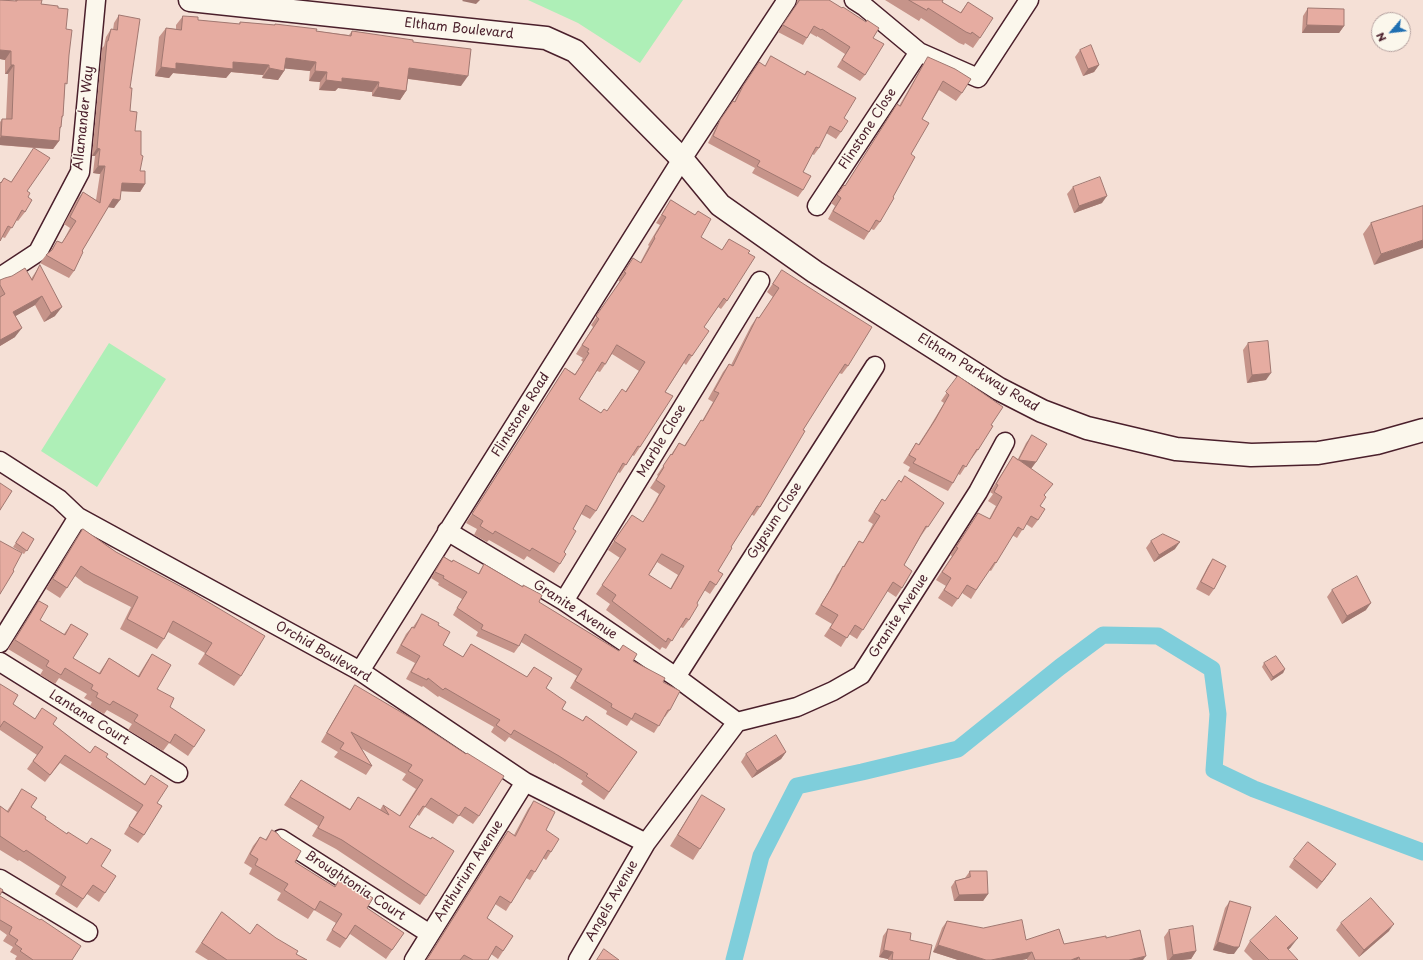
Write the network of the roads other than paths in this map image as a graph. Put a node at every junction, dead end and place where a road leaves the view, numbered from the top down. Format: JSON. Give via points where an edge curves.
{"nodes":[{"id":1,"x":96,"y":0,"type":"edge"},
{"id":2,"x":202,"y":0,"type":"edge"},
{"id":3,"x":787,"y":0,"type":"edge"},
{"id":4,"x":1029,"y":0,"type":"edge"},
{"id":5,"x":863,"y":2,"type":"edge"},
{"id":6,"x":919,"y":52,"type":"junction"},
{"id":7,"x":682,"y":159,"type":"junction"},
{"id":8,"x":817,"y":206,"type":"dead end"},
{"id":9,"x":0,"y":277,"type":"edge"},
{"id":10,"x":760,"y":281,"type":"dead end"},
{"id":11,"x":875,"y":366,"type":"dead end"},
{"id":12,"x":1423,"y":430,"type":"edge"},
{"id":13,"x":1005,"y":442,"type":"dead end"},
{"id":14,"x":0,"y":462,"type":"edge"},
{"id":15,"x":78,"y":517,"type":"junction"},
{"id":16,"x":447,"y":531,"type":"junction"},
{"id":17,"x":564,"y":601,"type":"junction"},
{"id":18,"x":1,"y":638,"type":"edge"},
{"id":19,"x":0,"y":662,"type":"edge"},
{"id":20,"x":360,"y":671,"type":"junction"},
{"id":21,"x":676,"y":677,"type":"junction"},
{"id":22,"x":737,"y":722,"type":"junction"},
{"id":23,"x":178,"y":773,"type":"dead end"},
{"id":24,"x":525,"y":782,"type":"junction"},
{"id":25,"x":280,"y":838,"type":"edge"},
{"id":26,"x":646,"y":843,"type":"junction"},
{"id":27,"x":0,"y":879,"type":"edge"},
{"id":28,"x":88,"y":932,"type":"dead end"},
{"id":29,"x":430,"y":934,"type":"junction"},
{"id":30,"x":414,"y":960,"type":"edge"},
{"id":31,"x":578,"y":960,"type":"edge"}],
"edges":[{"from":1,"to":9,"type":"street","name":"Allamander Way","via":[[80,172],[38,252]]},
{"from":2,"to":7,"type":"street","name":"Eltham Boulevard","via":[[546,38],[575,51]]},
{"from":3,"to":7,"type":"street","name":"Flintstone Road"},
{"from":4,"to":6,"type":"street","via":[[978,78]]},
{"from":5,"to":6,"type":"street"},
{"from":6,"to":8,"type":"street","name":"Flinstone Close"},
{"from":7,"to":12,"type":"street","name":"Eltham Parkway Road","via":[[720,205],[815,272],[992,384],[1042,411],[1087,428],[1176,449],[1251,456],[1318,453],[1377,443]]},
{"from":7,"to":16,"type":"street","name":"Flintstone Road"},
{"from":10,"to":17,"type":"street","name":"Marble Close"},
{"from":11,"to":21,"type":"street","name":"Gypsum Close"},
{"from":13,"to":22,"type":"street","name":"Granite Avenue","via":[[978,492],[861,675],[797,707]]},
{"from":14,"to":15,"type":"street","name":"Orchid Boulevard","via":[[59,499]]},
{"from":15,"to":18,"type":"street"},
{"from":15,"to":20,"type":"street","name":"Orchid Boulevard"},
{"from":16,"to":17,"type":"street","name":"Granite Avenue"},
{"from":16,"to":20,"type":"street","name":"Flintstone Road"},
{"from":17,"to":21,"type":"street","name":"Granite Avenue"},
{"from":19,"to":23,"type":"street","name":"Lantana Court"},
{"from":20,"to":24,"type":"street","name":"Orchid Boulevard"},
{"from":21,"to":22,"type":"street","name":"Granite Avenue"},
{"from":22,"to":26,"type":"street"},
{"from":24,"to":26,"type":"street","name":"Orchid Boulevard"},
{"from":24,"to":29,"type":"street","name":"Anthurium Avenue"},
{"from":25,"to":29,"type":"street","name":"Broughtonia Court"},
{"from":26,"to":31,"type":"street","name":"Angels Avenue"},
{"from":27,"to":28,"type":"street"},
{"from":29,"to":30,"type":"street","name":"Anthurium Avenue"}]}
